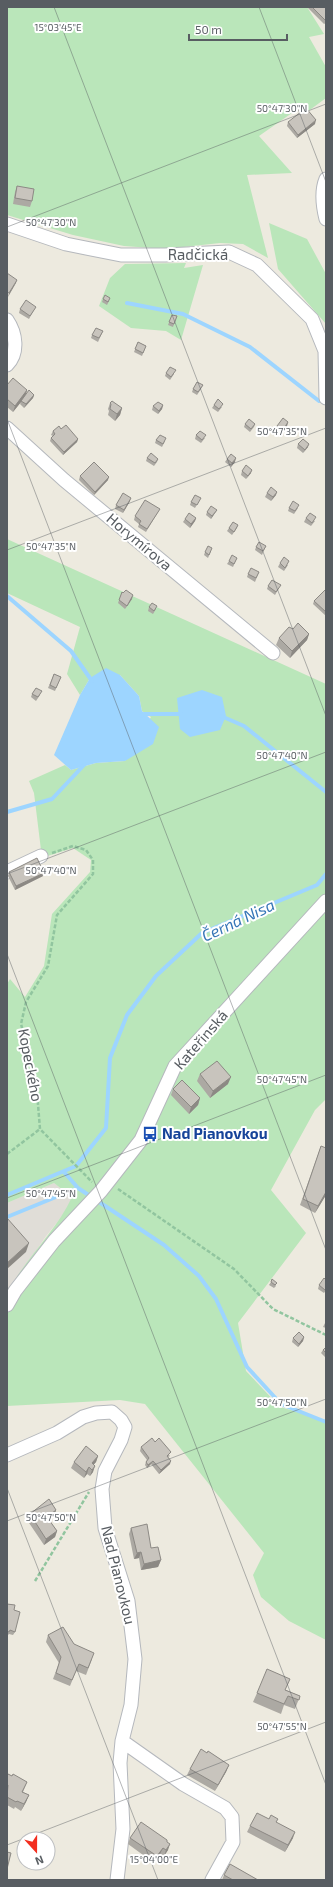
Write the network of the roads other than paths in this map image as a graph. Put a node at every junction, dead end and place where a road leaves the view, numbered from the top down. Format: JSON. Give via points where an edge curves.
{"nodes":[{"id":1,"x":326,"y":179,"type":"edge"},
{"id":2,"x":326,"y":219,"type":"edge"},
{"id":3,"x":7,"y":224,"type":"edge"},
{"id":4,"x":7,"y":320,"type":"edge"},
{"id":5,"x":7,"y":365,"type":"edge"},
{"id":6,"x":326,"y":398,"type":"edge"},
{"id":7,"x":7,"y":428,"type":"edge"},
{"id":8,"x":273,"y":653,"type":"dead end"},
{"id":9,"x":41,"y":856,"type":"road end"},
{"id":10,"x":7,"y":872,"type":"edge"},
{"id":11,"x":326,"y":901,"type":"edge"},
{"id":12,"x":7,"y":1305,"type":"edge"},
{"id":13,"x":7,"y":1455,"type":"edge"},
{"id":14,"x":122,"y":1741,"type":"junction"},
{"id":15,"x":117,"y":1880,"type":"edge"},
{"id":16,"x":212,"y":1880,"type":"edge"}],
"edges":[{"from":1,"to":2,"type":"street"},
{"from":3,"to":6,"type":"street","name":"Radčická","via":[[66,244],[121,255],[165,256],[229,252],[258,265],[312,319],[325,351]]},
{"from":4,"to":5,"type":"street","via":[[14,332],[15,348]]},
{"from":7,"to":8,"type":"street","name":"Horymírova","via":[[64,480]]},
{"from":9,"to":10,"type":"street"},
{"from":11,"to":12,"type":"street","name":"Kateřinská","via":[[175,1066],[141,1140],[108,1182],[54,1241]]},
{"from":13,"to":14,"type":"street","name":"Nad Pianovkou","via":[[35,1444],[83,1417],[96,1413],[112,1412],[125,1427],[104,1471],[102,1489],[105,1528],[128,1601],[135,1659],[131,1705]]},
{"from":14,"to":15,"type":"street","name":"Nad Pianovkou","via":[[120,1763],[124,1829]]},
{"from":14,"to":16,"type":"street","via":[[183,1784],[225,1808],[232,1817],[232,1842]]}]}
